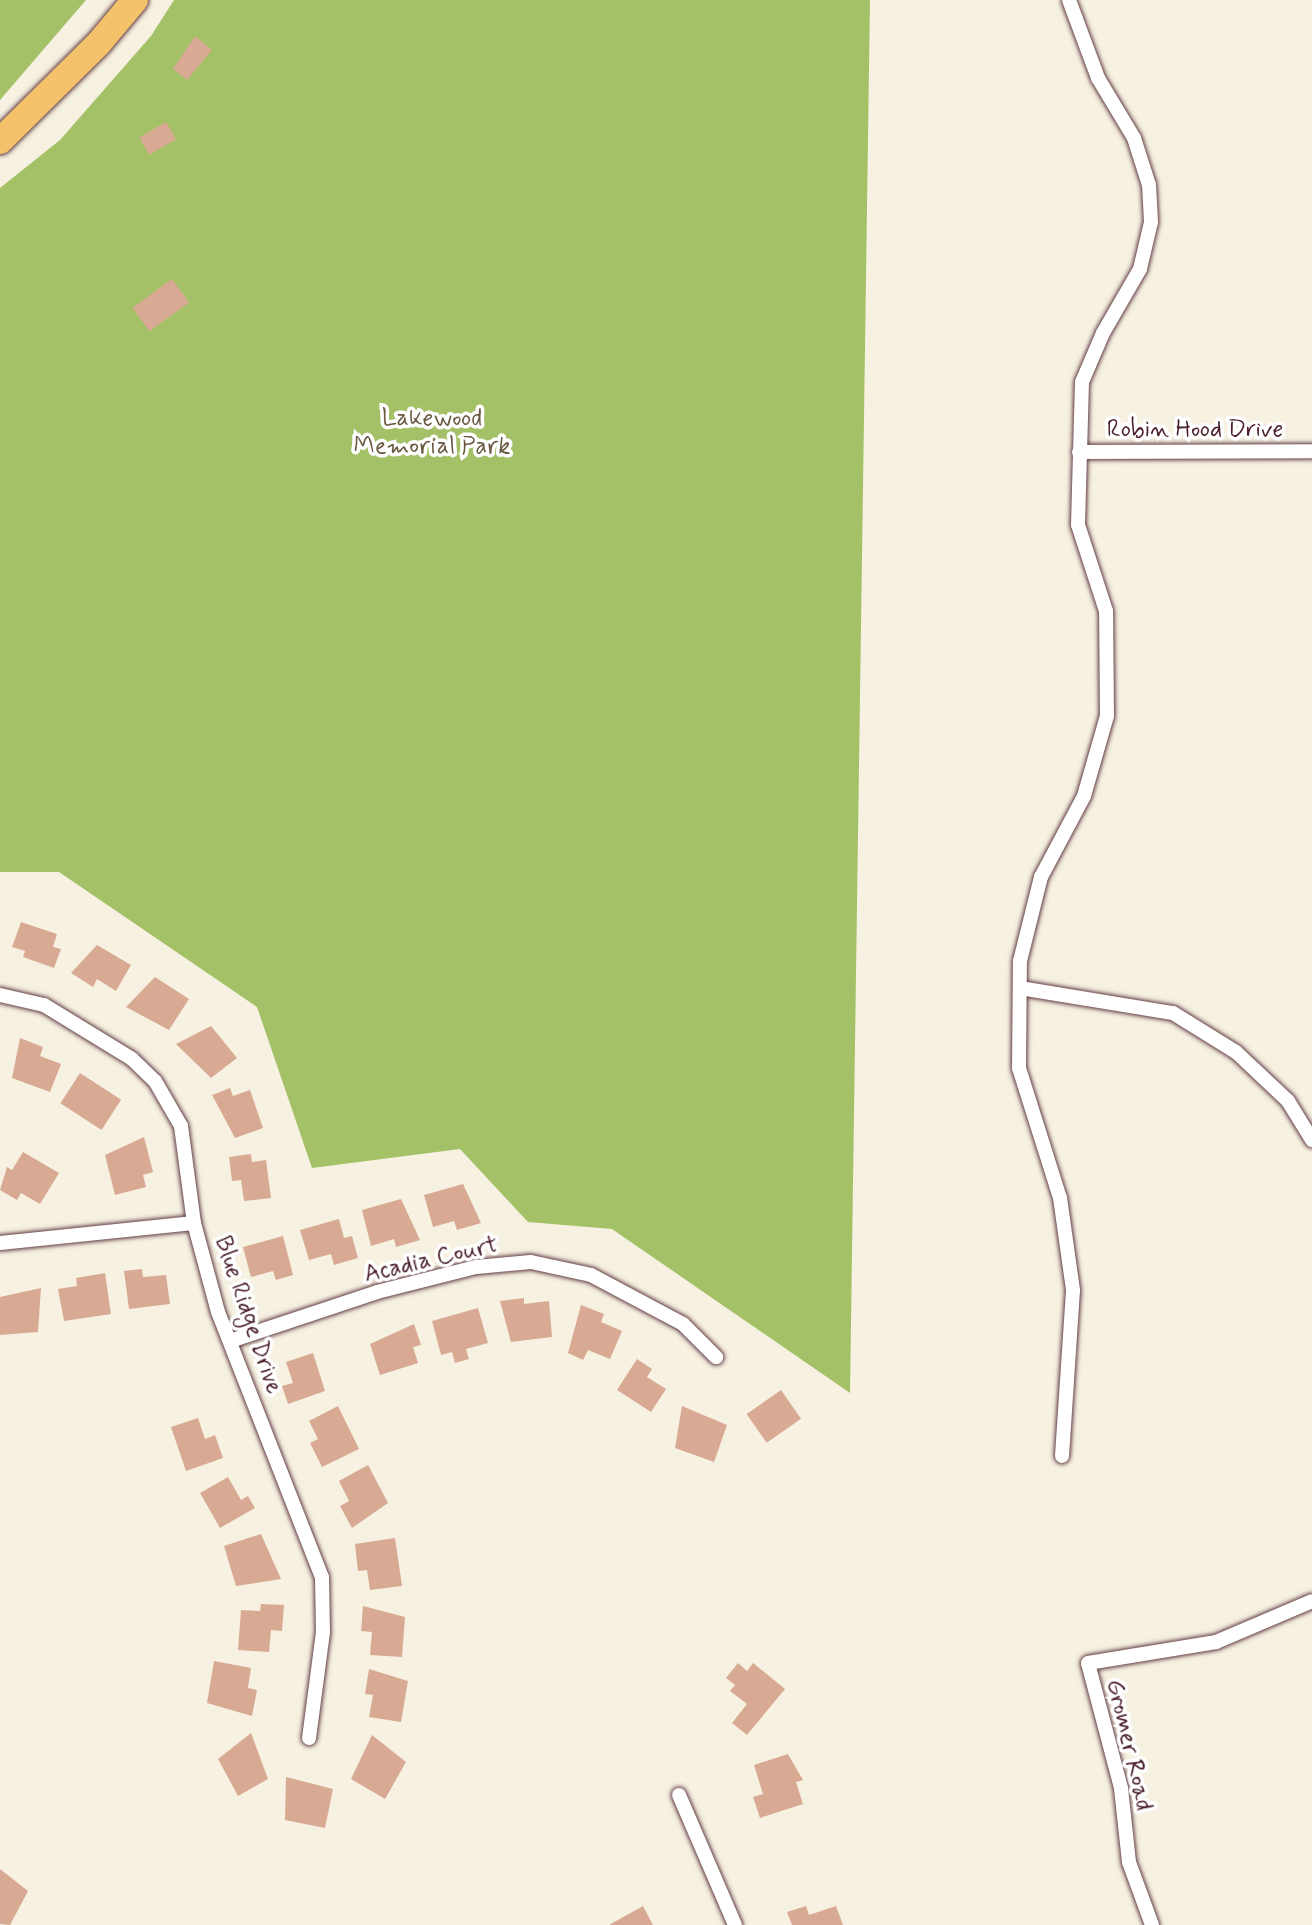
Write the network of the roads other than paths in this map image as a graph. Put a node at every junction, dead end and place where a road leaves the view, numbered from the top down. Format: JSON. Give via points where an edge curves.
{"nodes":[{"id":1,"x":135,"y":0,"type":"edge"},
{"id":2,"x":1069,"y":0,"type":"edge"},
{"id":3,"x":0,"y":141,"type":"edge"},
{"id":4,"x":1312,"y":451,"type":"edge"},
{"id":5,"x":1079,"y":452,"type":"junction"},
{"id":6,"x":1020,"y":988,"type":"junction"},
{"id":7,"x":0,"y":995,"type":"edge"},
{"id":8,"x":1312,"y":1140,"type":"edge"},
{"id":9,"x":194,"y":1223,"type":"junction"},
{"id":10,"x":0,"y":1243,"type":"edge"},
{"id":11,"x":230,"y":1341,"type":"junction"},
{"id":12,"x":716,"y":1357,"type":"dead end"},
{"id":13,"x":1062,"y":1456,"type":"dead end"},
{"id":14,"x":1312,"y":1601,"type":"edge"},
{"id":15,"x":309,"y":1738,"type":"dead end"},
{"id":16,"x":679,"y":1795,"type":"dead end"},
{"id":17,"x":735,"y":1925,"type":"edge"},
{"id":18,"x":1152,"y":1925,"type":"edge"}],
"edges":[{"from":1,"to":3,"type":"highway"},
{"from":2,"to":5,"type":"street","via":[[1098,78],[1134,138],[1149,185],[1151,222],[1140,269],[1082,382]]},
{"from":4,"to":5,"type":"street","name":"Robin Hood Drive"},
{"from":5,"to":6,"type":"street","via":[[1078,525],[1106,611],[1107,716],[1084,796],[1041,877],[1020,961]]},
{"from":6,"to":8,"type":"street","via":[[1173,1013],[1236,1052],[1288,1101]]},
{"from":6,"to":13,"type":"street","via":[[1019,1068],[1060,1198],[1073,1290]]},
{"from":7,"to":9,"type":"street","name":"Blue Ridge Drive","via":[[44,1005],[132,1059],[155,1081],[170,1103],[187,1149]]},
{"from":9,"to":10,"type":"street"},
{"from":9,"to":11,"type":"street","name":"Blue Ridge Drive"},
{"from":11,"to":12,"type":"street","name":"Acadia Court","via":[[377,1292],[476,1267],[531,1262],[603,1281],[683,1324]]},
{"from":11,"to":15,"type":"street","name":"Blue Ridge Drive","via":[[322,1577],[323,1632]]},
{"from":14,"to":18,"type":"street","name":"Gromer Road","via":[[1216,1642],[1088,1663],[1121,1788],[1129,1862]]},
{"from":16,"to":17,"type":"street"}]}
